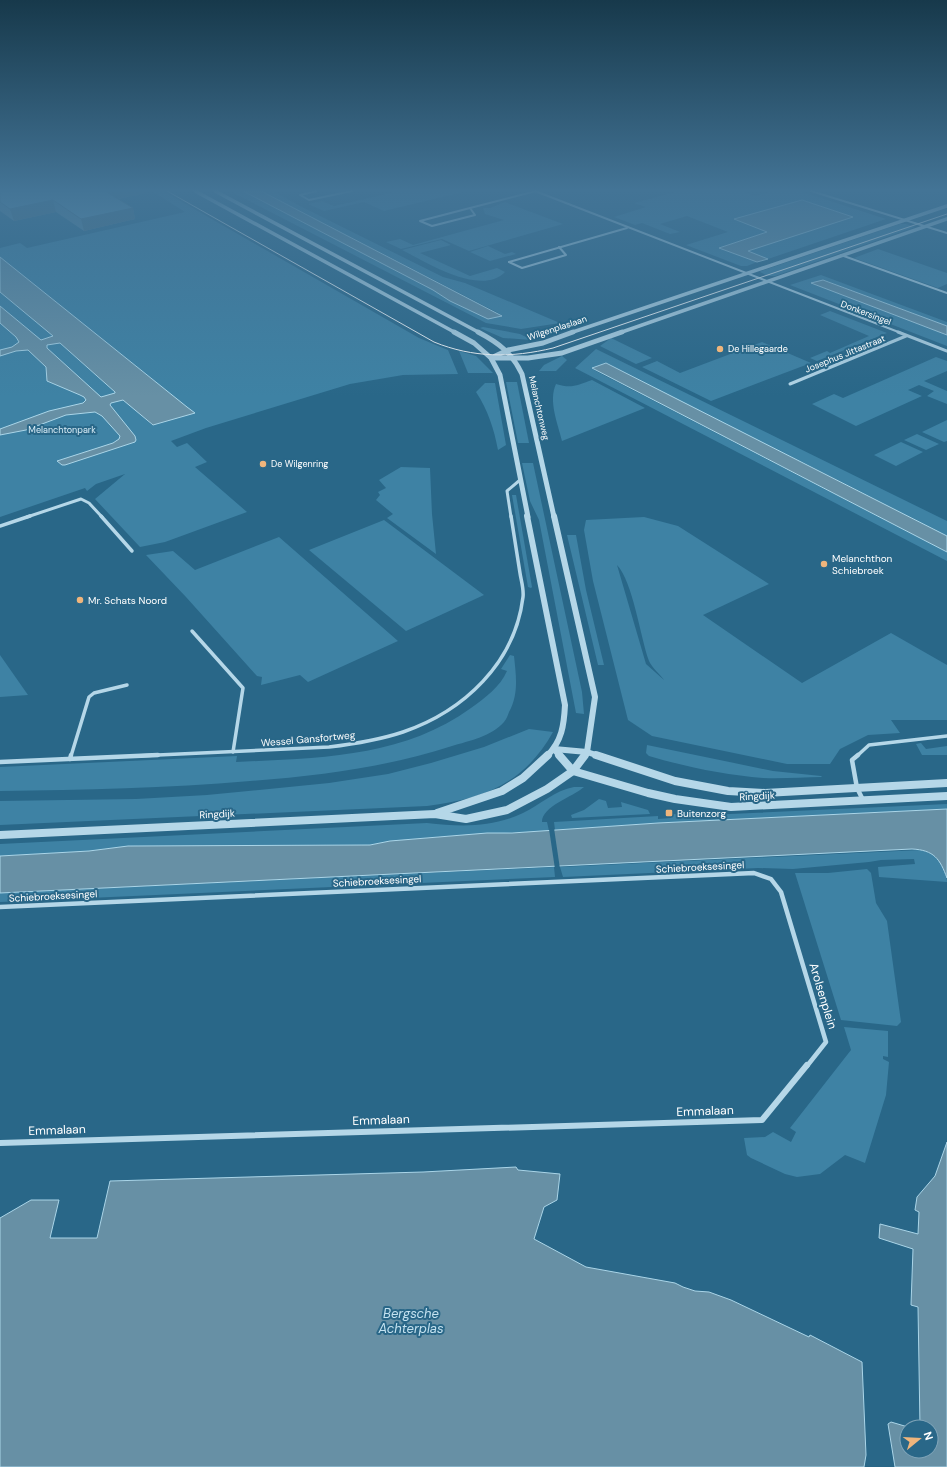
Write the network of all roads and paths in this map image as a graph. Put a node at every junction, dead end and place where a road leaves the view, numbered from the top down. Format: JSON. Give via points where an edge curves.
{"nodes":[{"id":1,"x":321,"y":259,"type":"edge"},
{"id":2,"x":343,"y":259,"type":"edge"},
{"id":3,"x":518,"y":259,"type":"edge"},
{"id":4,"x":551,"y":259,"type":"edge"},
{"id":5,"x":713,"y":259,"type":"edge"},
{"id":6,"x":788,"y":259,"type":"edge"},
{"id":7,"x":831,"y":259,"type":"edge"},
{"id":8,"x":851,"y":259,"type":"edge"},
{"id":9,"x":748,"y":273,"type":"junction"},
{"id":10,"x":768,"y":281,"type":"junction"},
{"id":11,"x":947,"y":293,"type":"edge"},
{"id":12,"x":906,"y":336,"type":"junction"},
{"id":13,"x":508,"y":350,"type":"junction"},
{"id":14,"x":947,"y":351,"type":"edge"},
{"id":15,"x":491,"y":358,"type":"junction"},
{"id":16,"x":516,"y":360,"type":"junction"},
{"id":17,"x":790,"y":384,"type":"dead end"},
{"id":18,"x":520,"y":480,"type":"junction"},
{"id":19,"x":0,"y":526,"type":"edge"},
{"id":20,"x":132,"y":551,"type":"dead end"},
{"id":21,"x":192,"y":630,"type":"dead end"},
{"id":22,"x":127,"y":685,"type":"dead end"},
{"id":23,"x":947,"y":736,"type":"edge"},
{"id":24,"x":554,"y":750,"type":"junction"},
{"id":25,"x":233,"y":752,"type":"junction"},
{"id":26,"x":587,"y":752,"type":"junction"},
{"id":27,"x":70,"y":759,"type":"junction"},
{"id":28,"x":0,"y":762,"type":"edge"},
{"id":29,"x":573,"y":771,"type":"junction"},
{"id":30,"x":947,"y":783,"type":"edge"},
{"id":31,"x":858,"y":788,"type":"junction"},
{"id":32,"x":947,"y":796,"type":"edge"},
{"id":33,"x":863,"y":800,"type":"junction"},
{"id":34,"x":435,"y":814,"type":"junction"},
{"id":35,"x":0,"y":835,"type":"edge"},
{"id":36,"x":754,"y":873,"type":"joint"},
{"id":37,"x":0,"y":907,"type":"edge"},
{"id":38,"x":762,"y":1120,"type":"joint"},
{"id":39,"x":0,"y":1143,"type":"edge"}],
"edges":[{"from":1,"to":15,"type":"street","via":[[474,343]]},
{"from":2,"to":13,"type":"street","name":"Melanchtonweg"},
{"from":3,"to":4,"type":"street","via":[[509,262],[522,268]]},
{"from":5,"to":9,"type":"street","name":"Donkersingel"},
{"from":6,"to":9,"type":"street","name":"Wilgenplaslaan"},
{"from":7,"to":10,"type":"street"},
{"from":8,"to":11,"type":"street"},
{"from":9,"to":10,"type":"street","name":"Donkersingel"},
{"from":9,"to":13,"type":"street","name":"Wilgenplaslaan","via":[[543,343]]},
{"from":10,"to":12,"type":"street","name":"Donkersingel"},
{"from":10,"to":16,"type":"street","via":[[562,353]]},
{"from":12,"to":14,"type":"street","name":"Donkersingel"},
{"from":12,"to":17,"type":"street","name":"Josephus Jittastraat"},
{"from":13,"to":15,"type":"street","name":"Wilgenplaslaan"},
{"from":13,"to":16,"type":"street","name":"Melanchtonweg"},
{"from":15,"to":16,"type":"street"},
{"from":15,"to":18,"type":"street","via":[[500,375]]},
{"from":16,"to":26,"type":"street","name":"Melanchtonweg","via":[[522,374],[595,697]]},
{"from":18,"to":24,"type":"street","via":[[565,704],[564,727]]},
{"from":18,"to":25,"type":"street","name":"Wessel Gansfortweg","via":[[507,491],[523,595],[522,610],[511,643],[485,681],[466,699],[448,711],[423,725],[403,732],[350,745]]},
{"from":19,"to":20,"type":"street","via":[[81,499],[89,503]]},
{"from":21,"to":25,"type":"street","via":[[243,688]]},
{"from":22,"to":27,"type":"street","via":[[94,693],[89,697]]},
{"from":23,"to":31,"type":"street","via":[[869,745],[852,760]]},
{"from":24,"to":26,"type":"street","name":"Ringdijk"},
{"from":24,"to":29,"type":"street"},
{"from":24,"to":34,"type":"street","name":"Ringdijk","via":[[523,778],[502,791]]},
{"from":25,"to":27,"type":"street","name":"Wessel Gansfortweg"},
{"from":26,"to":29,"type":"street","name":"Ringdijk"},
{"from":26,"to":31,"type":"street","name":"Ringdijk","via":[[674,781],[728,791],[765,793]]},
{"from":27,"to":28,"type":"street","name":"Wessel Gansfortweg"},
{"from":29,"to":33,"type":"street","name":"Ringdijk","via":[[648,793],[731,807]]},
{"from":29,"to":34,"type":"street","name":"Ringdijk","via":[[547,789],[507,810],[488,816],[466,819]]},
{"from":30,"to":31,"type":"street","name":"Ringdijk"},
{"from":31,"to":33,"type":"street"},
{"from":32,"to":33,"type":"street","name":"Ringdijk"},
{"from":34,"to":35,"type":"street","name":"Ringdijk"},
{"from":36,"to":37,"type":"street","name":"Schiebroeksesingel"},
{"from":36,"to":38,"type":"street","name":"Arolsenplein","via":[[771,879],[781,892],[826,1042]]},
{"from":38,"to":39,"type":"street","name":"Emmalaan"}]}
